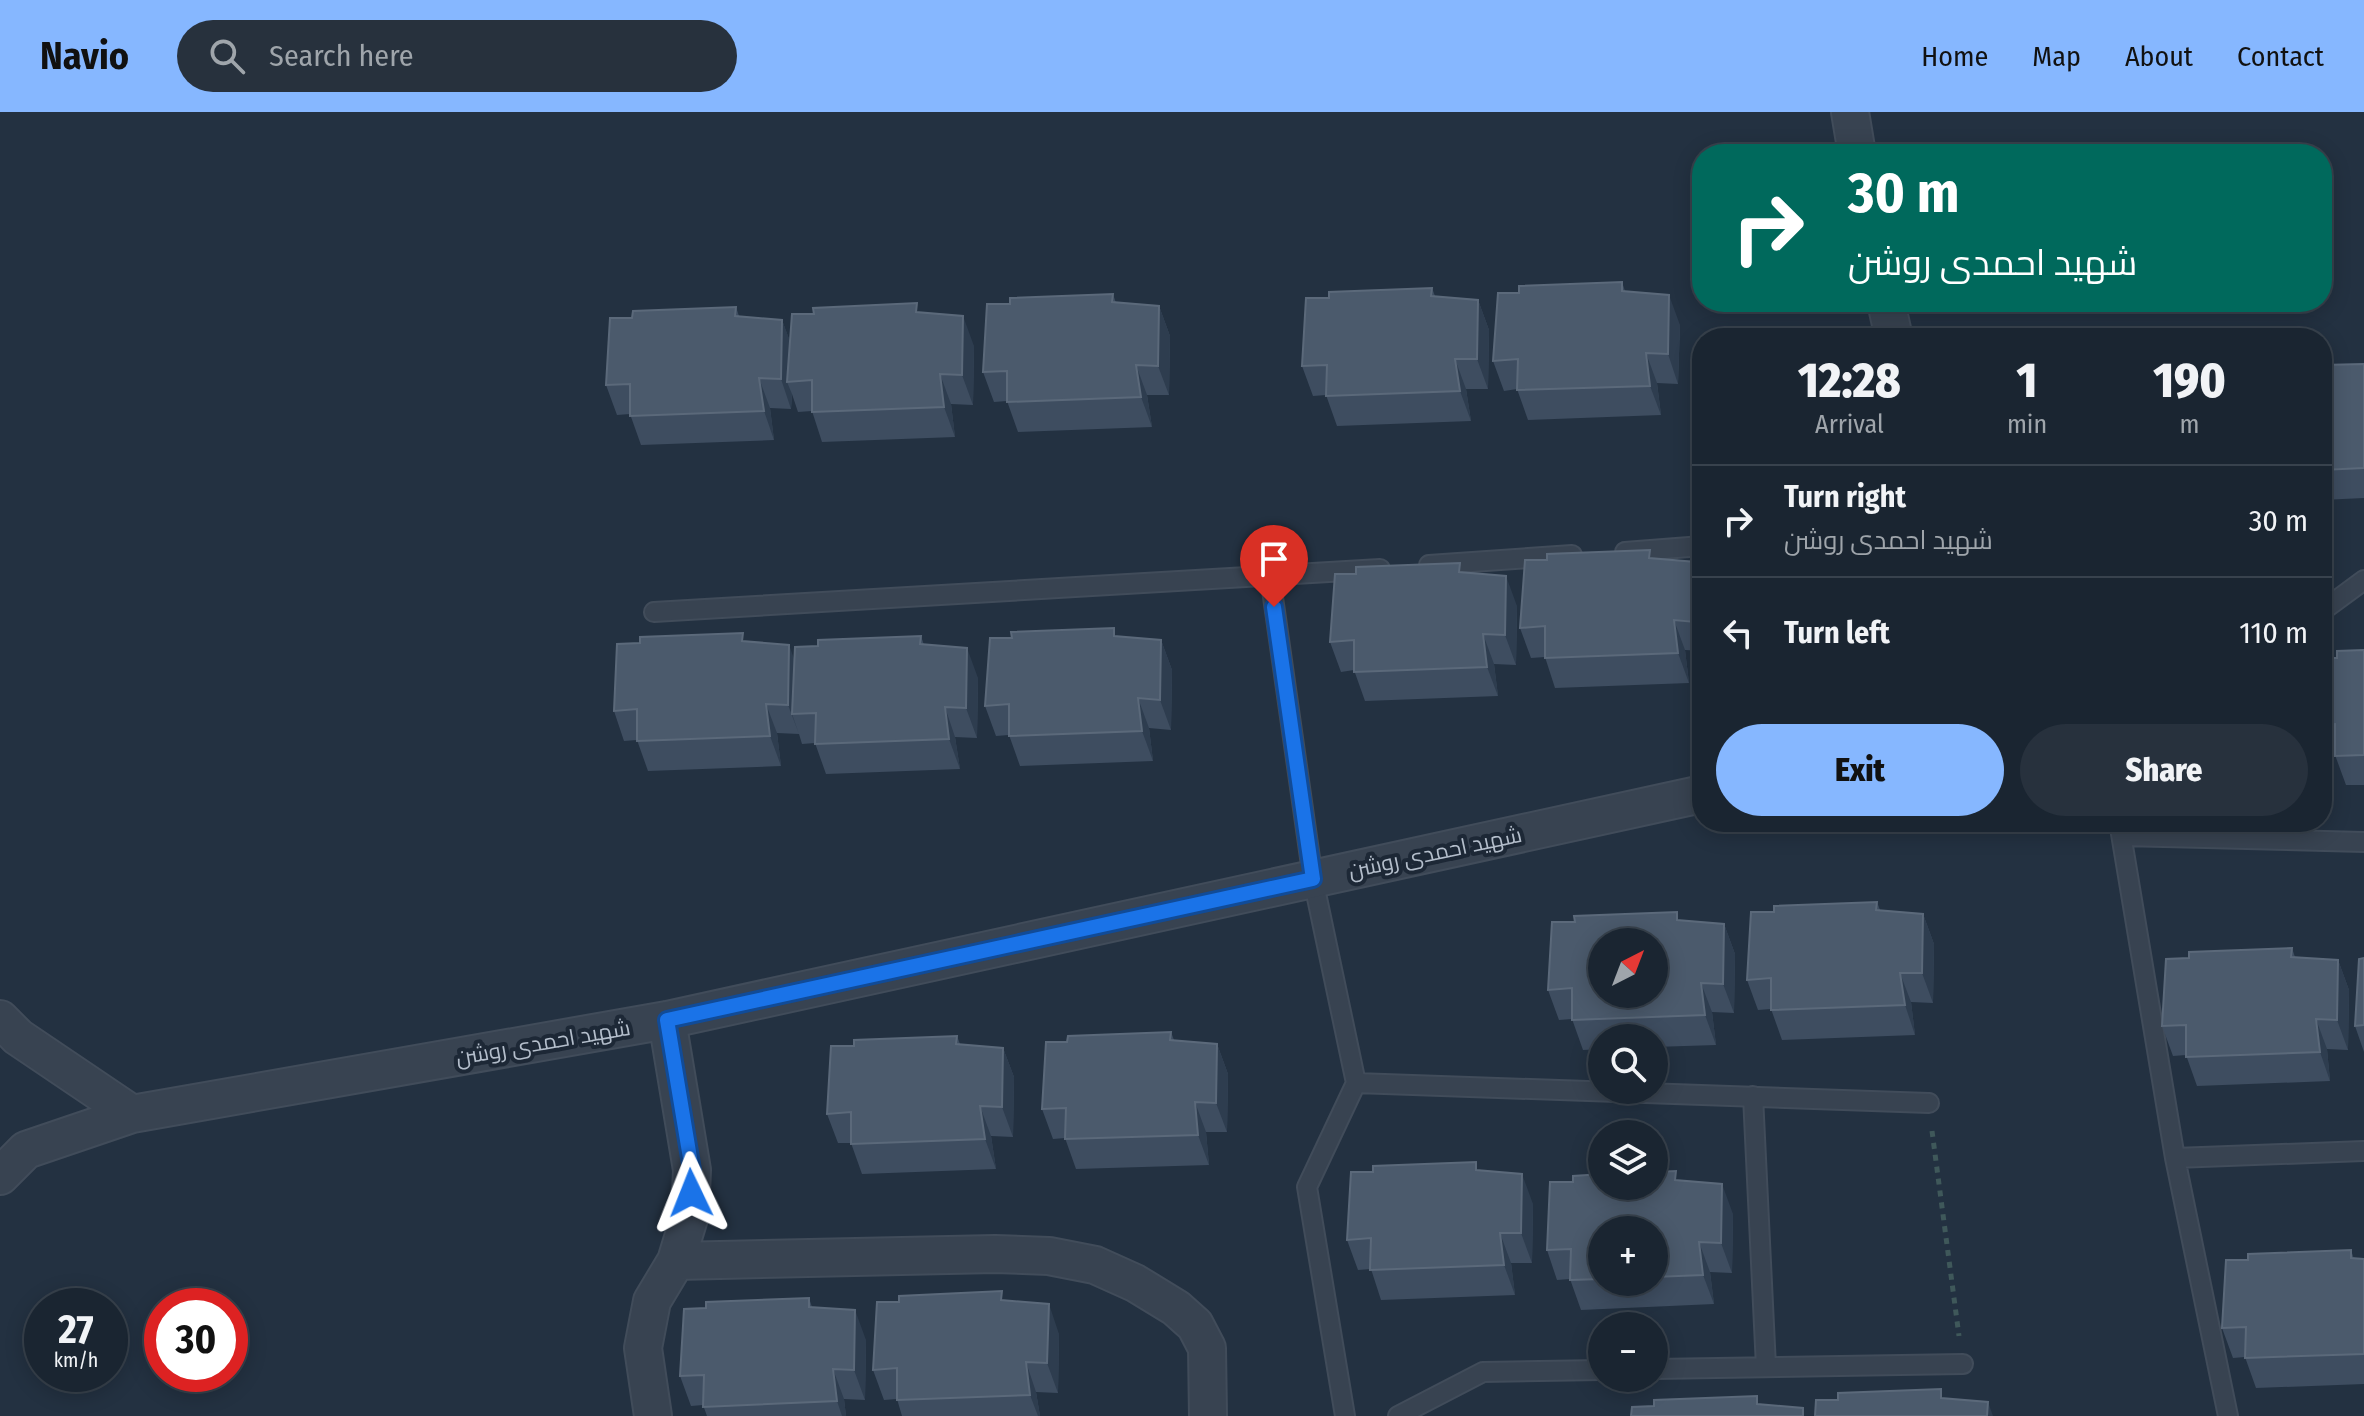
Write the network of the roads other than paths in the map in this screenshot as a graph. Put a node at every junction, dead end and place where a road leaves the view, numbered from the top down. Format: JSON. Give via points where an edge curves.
{"nodes":[{"id":1,"x":1850,"y":112,"type":"edge"},
{"id":2,"x":1855,"y":144,"type":"edge"},
{"id":3,"x":1692,"y":547,"type":"edge"},
{"id":4,"x":1270,"y":576,"type":"junction"},
{"id":5,"x":2364,"y":580,"type":"edge"},
{"id":6,"x":2332,"y":604,"type":"edge"},
{"id":7,"x":654,"y":612,"type":"dead end"},
{"id":8,"x":1692,"y":796,"type":"edge"},
{"id":9,"x":2121,"y":832,"type":"edge"},
{"id":10,"x":2177,"y":832,"type":"edge"},
{"id":11,"x":2364,"y":842,"type":"edge"},
{"id":12,"x":1313,"y":879,"type":"junction"},
{"id":13,"x":0,"y":1019,"type":"edge"},
{"id":14,"x":667,"y":1020,"type":"junction"},
{"id":15,"x":1356,"y":1083,"type":"junction"},
{"id":16,"x":1753,"y":1096,"type":"junction"},
{"id":17,"x":1929,"y":1103,"type":"road end"},
{"id":18,"x":132,"y":1114,"type":"junction"},
{"id":19,"x":2364,"y":1151,"type":"edge"},
{"id":20,"x":2175,"y":1158,"type":"junction"},
{"id":21,"x":0,"y":1176,"type":"edge"},
{"id":22,"x":676,"y":1261,"type":"junction"},
{"id":23,"x":1963,"y":1364,"type":"road end"},
{"id":24,"x":1766,"y":1367,"type":"junction"},
{"id":25,"x":1668,"y":1369,"type":"edge"},
{"id":26,"x":1588,"y":1370,"type":"edge"},
{"id":27,"x":653,"y":1416,"type":"edge"},
{"id":28,"x":1208,"y":1416,"type":"edge"},
{"id":29,"x":1345,"y":1416,"type":"edge"},
{"id":30,"x":1398,"y":1416,"type":"edge"},
{"id":31,"x":2228,"y":1416,"type":"edge"}],
"edges":[{"from":1,"to":2,"type":"street"},
{"from":3,"to":4,"type":"lane"},
{"from":4,"to":7,"type":"lane"},
{"from":4,"to":12,"type":"lane"},
{"from":5,"to":6,"type":"lane"},
{"from":8,"to":12,"type":"street","name":"شهید احمدی روشن"},
{"from":9,"to":20,"type":"lane"},
{"from":10,"to":11,"type":"lane"},
{"from":12,"to":14,"type":"street","name":"شهید احمدی روشن"},
{"from":12,"to":15,"type":"lane"},
{"from":13,"to":18,"type":"street","via":[[18,1037]]},
{"from":14,"to":18,"type":"street","name":"شهید احمدی روشن"},
{"from":14,"to":22,"type":"street","via":[[692,1170],[690,1215]]},
{"from":15,"to":16,"type":"lane"},
{"from":15,"to":29,"type":"lane","via":[[1307,1187]]},
{"from":16,"to":17,"type":"lane"},
{"from":16,"to":24,"type":"lane"},
{"from":18,"to":21,"type":"street","name":"شهید احمدی روشن","via":[[26,1150]]},
{"from":19,"to":20,"type":"lane"},
{"from":20,"to":31,"type":"lane"},
{"from":22,"to":27,"type":"street","via":[[652,1301],[643,1348]]},
{"from":22,"to":28,"type":"street","via":[[995,1254],[1095,1265],[1135,1283],[1195,1325],[1207,1348]]},
{"from":23,"to":24,"type":"lane"},
{"from":24,"to":25,"type":"lane"},
{"from":26,"to":30,"type":"lane","via":[[1483,1372]]}]}
